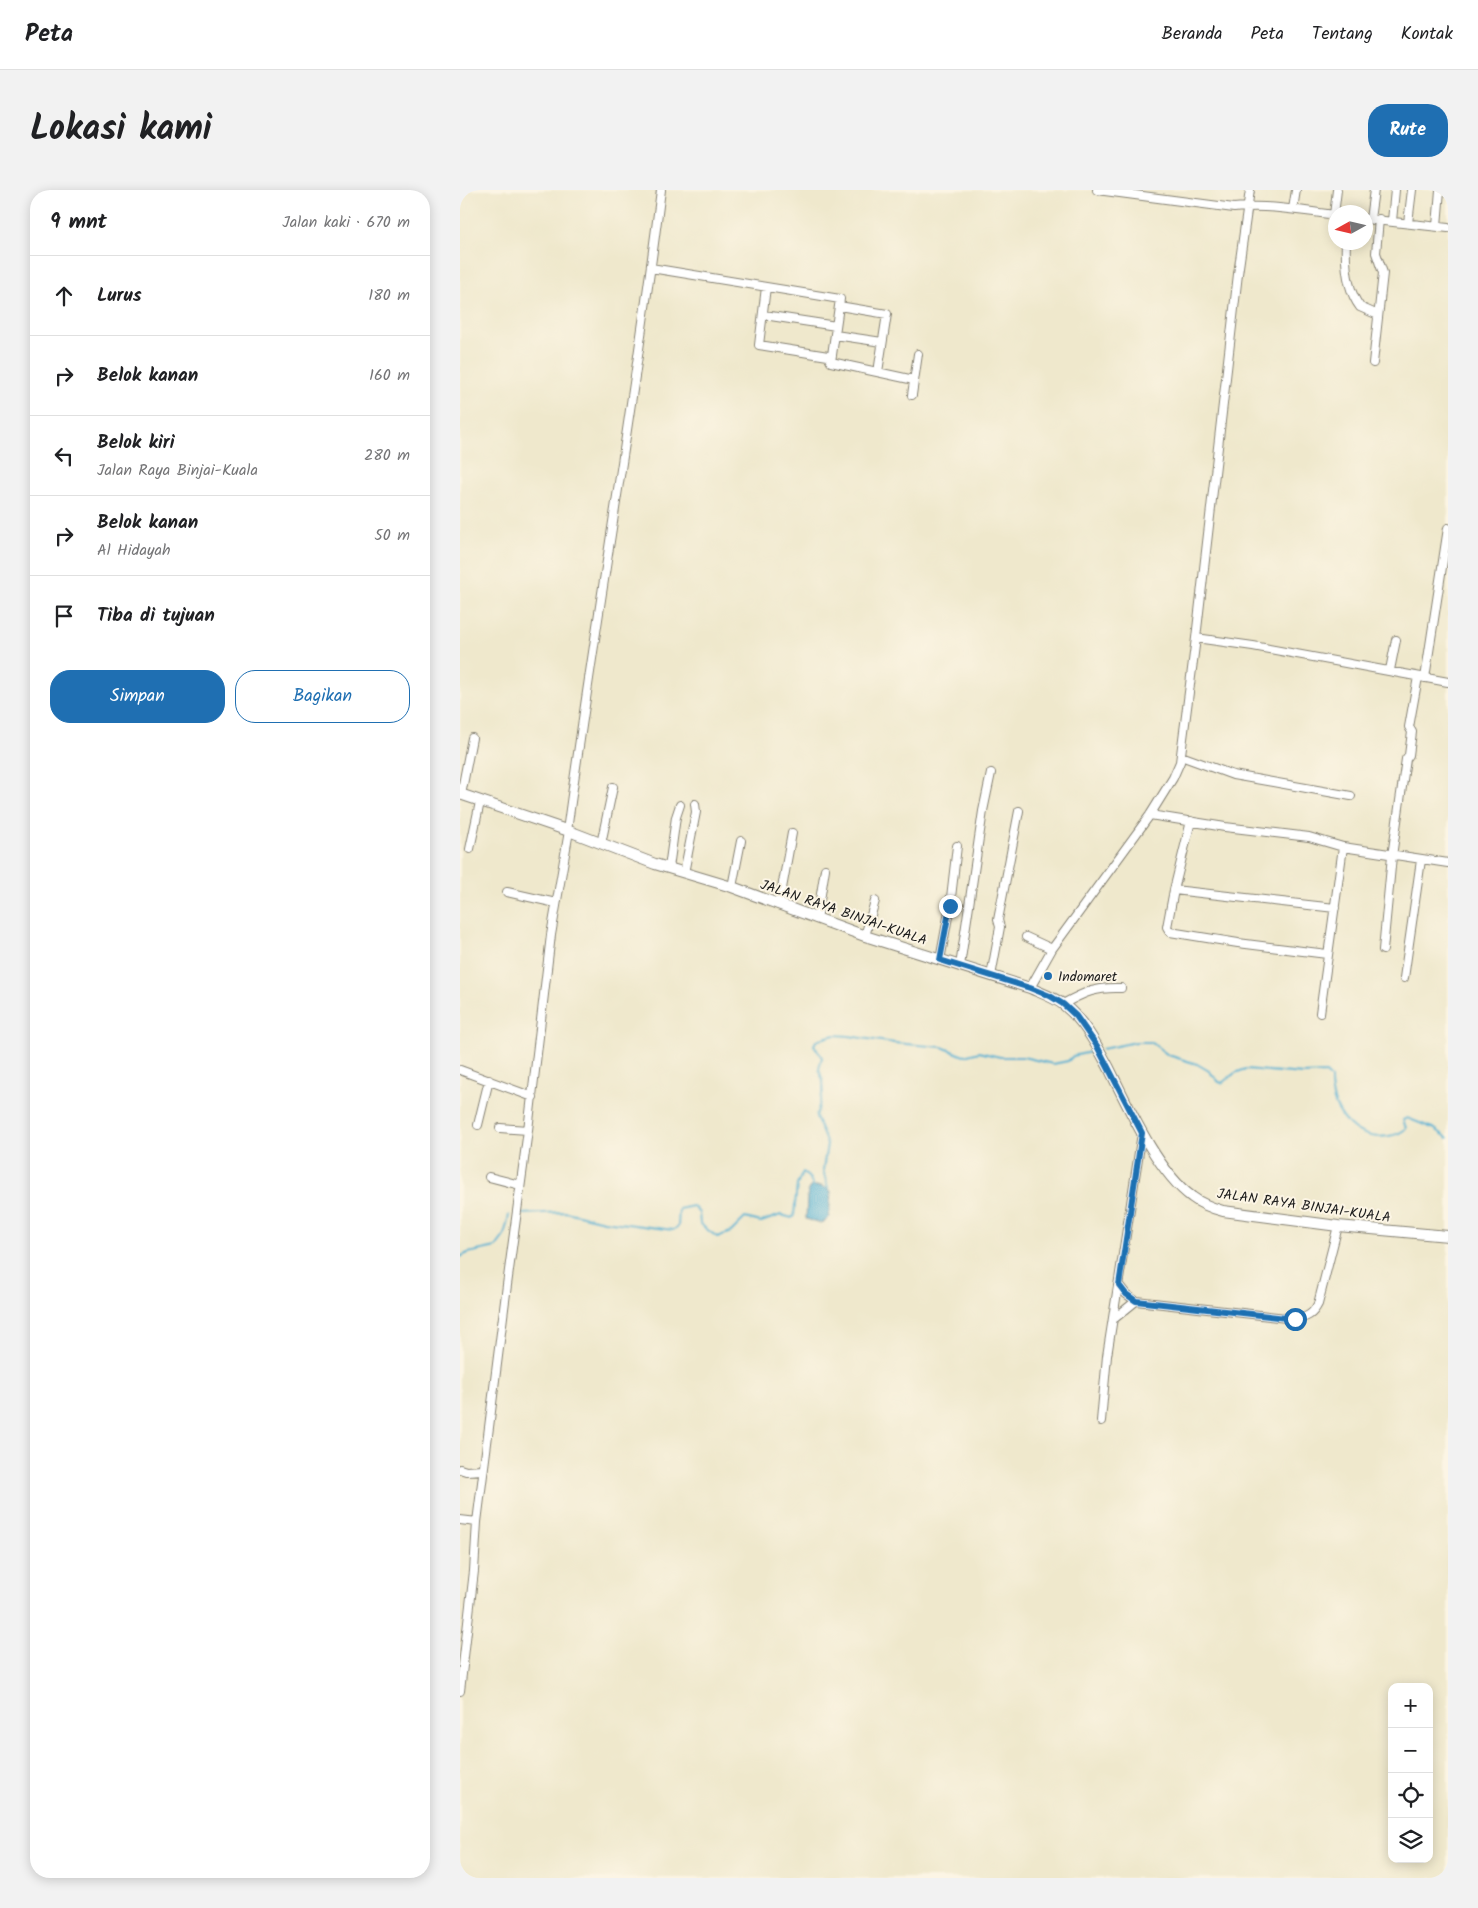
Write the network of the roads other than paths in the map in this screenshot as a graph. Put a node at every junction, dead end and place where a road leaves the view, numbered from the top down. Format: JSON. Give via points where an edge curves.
{"nodes":[{"id":1,"x":661,"y":190,"type":"edge"},
{"id":2,"x":1097,"y":190,"type":"edge"},
{"id":3,"x":1250,"y":190,"type":"edge"},
{"id":4,"x":1296,"y":190,"type":"edge"},
{"id":5,"x":1337,"y":190,"type":"edge"},
{"id":6,"x":1374,"y":190,"type":"edge"},
{"id":7,"x":1395,"y":190,"type":"edge"},
{"id":8,"x":1412,"y":190,"type":"edge"},
{"id":9,"x":1440,"y":190,"type":"edge"},
{"id":10,"x":1336,"y":205,"type":"edge"},
{"id":11,"x":1371,"y":205,"type":"edge"},
{"id":12,"x":1247,"y":206,"type":"junction"},
{"id":13,"x":1292,"y":209,"type":"junction"},
{"id":14,"x":1328,"y":214,"type":"edge"},
{"id":15,"x":1373,"y":219,"type":"edge"},
{"id":16,"x":1379,"y":220,"type":"junction"},
{"id":17,"x":1392,"y":221,"type":"junction"},
{"id":18,"x":1408,"y":223,"type":"junction"},
{"id":19,"x":1437,"y":226,"type":"junction"},
{"id":20,"x":1448,"y":228,"type":"edge"},
{"id":21,"x":1346,"y":250,"type":"edge"},
{"id":22,"x":651,"y":268,"type":"junction"},
{"id":23,"x":766,"y":287,"type":"junction"},
{"id":24,"x":839,"y":306,"type":"junction"},
{"id":25,"x":764,"y":315,"type":"junction"},
{"id":26,"x":1378,"y":315,"type":"junction"},
{"id":27,"x":836,"y":326,"type":"junction"},
{"id":28,"x":835,"y":334,"type":"junction"},
{"id":29,"x":882,"y":342,"type":"junction"},
{"id":30,"x":918,"y":354,"type":"dead end"},
{"id":31,"x":831,"y":362,"type":"junction"},
{"id":32,"x":1373,"y":363,"type":"dead end"},
{"id":33,"x":878,"y":372,"type":"junction"},
{"id":34,"x":914,"y":380,"type":"junction"},
{"id":35,"x":912,"y":395,"type":"dead end"},
{"id":36,"x":1448,"y":528,"type":"edge"},
{"id":37,"x":1196,"y":638,"type":"junction"},
{"id":38,"x":1396,"y":640,"type":"dead end"},
{"id":39,"x":1390,"y":670,"type":"junction"},
{"id":40,"x":1421,"y":678,"type":"junction"},
{"id":41,"x":1448,"y":682,"type":"edge"},
{"id":42,"x":472,"y":738,"type":"dead end"},
{"id":43,"x":1181,"y":756,"type":"junction"},
{"id":44,"x":991,"y":773,"type":"dead end"},
{"id":45,"x":613,"y":787,"type":"dead end"},
{"id":46,"x":461,"y":794,"type":"edge"},
{"id":47,"x":1352,"y":796,"type":"dead end"},
{"id":48,"x":480,"y":802,"type":"junction"},
{"id":49,"x":695,"y":804,"type":"dead end"},
{"id":50,"x":680,"y":805,"type":"dead end"},
{"id":51,"x":1018,"y":811,"type":"dead end"},
{"id":52,"x":1150,"y":814,"type":"junction"},
{"id":53,"x":1191,"y":821,"type":"junction"},
{"id":54,"x":568,"y":831,"type":"junction"},
{"id":55,"x":792,"y":833,"type":"dead end"},
{"id":56,"x":741,"y":841,"type":"dead end"},
{"id":57,"x":601,"y":844,"type":"junction"},
{"id":58,"x":957,"y":846,"type":"dead end"},
{"id":59,"x":1343,"y":847,"type":"junction"},
{"id":60,"x":470,"y":848,"type":"dead end"},
{"id":61,"x":1392,"y":856,"type":"junction"},
{"id":62,"x":1420,"y":860,"type":"junction"},
{"id":63,"x":1448,"y":863,"type":"edge"},
{"id":64,"x":669,"y":868,"type":"junction"},
{"id":65,"x":825,"y":869,"type":"dead end"},
{"id":66,"x":684,"y":873,"type":"junction"},
{"id":67,"x":732,"y":887,"type":"junction"},
{"id":68,"x":1174,"y":890,"type":"junction"},
{"id":69,"x":507,"y":892,"type":"dead end"},
{"id":70,"x":875,"y":901,"type":"dead end"},
{"id":71,"x":556,"y":903,"type":"junction"},
{"id":72,"x":779,"y":905,"type":"junction"},
{"id":73,"x":1335,"y":908,"type":"junction"},
{"id":74,"x":817,"y":919,"type":"junction"},
{"id":75,"x":865,"y":936,"type":"junction"},
{"id":76,"x":1026,"y":937,"type":"dead end"},
{"id":77,"x":1052,"y":949,"type":"junction"},
{"id":78,"x":1383,"y":950,"type":"dead end"},
{"id":79,"x":1327,"y":954,"type":"junction"},
{"id":80,"x":940,"y":960,"type":"junction"},
{"id":81,"x":960,"y":966,"type":"junction"},
{"id":82,"x":991,"y":976,"type":"junction"},
{"id":83,"x":1404,"y":978,"type":"dead end"},
{"id":84,"x":1030,"y":988,"type":"junction"},
{"id":85,"x":1121,"y":988,"type":"dead end"},
{"id":86,"x":1063,"y":1004,"type":"junction"},
{"id":87,"x":1320,"y":1013,"type":"dead end"},
{"id":88,"x":460,"y":1070,"type":"edge"},
{"id":89,"x":489,"y":1080,"type":"junction"},
{"id":90,"x":533,"y":1097,"type":"junction"},
{"id":91,"x":478,"y":1125,"type":"dead end"},
{"id":92,"x":500,"y":1128,"type":"dead end"},
{"id":93,"x":528,"y":1130,"type":"junction"},
{"id":94,"x":1142,"y":1133,"type":"junction"},
{"id":95,"x":489,"y":1177,"type":"dead end"},
{"id":96,"x":520,"y":1185,"type":"junction"},
{"id":97,"x":1338,"y":1226,"type":"junction"},
{"id":98,"x":1448,"y":1236,"type":"edge"},
{"id":99,"x":1119,"y":1285,"type":"junction"},
{"id":100,"x":1136,"y":1301,"type":"junction"},
{"id":101,"x":1114,"y":1318,"type":"junction"},
{"id":102,"x":1101,"y":1421,"type":"dead end"},
{"id":103,"x":460,"y":1469,"type":"edge"},
{"id":104,"x":483,"y":1470,"type":"junction"},
{"id":105,"x":460,"y":1520,"type":"edge"},
{"id":106,"x":477,"y":1522,"type":"junction"},
{"id":107,"x":460,"y":1691,"type":"edge"}],
"edges":[{"from":1,"to":22,"type":"street"},
{"from":2,"to":12,"type":"street","via":[[1234,208]]},
{"from":3,"to":12,"type":"street"},
{"from":4,"to":13,"type":"street"},
{"from":5,"to":10,"type":"street"},
{"from":6,"to":11,"type":"street"},
{"from":7,"to":17,"type":"street"},
{"from":8,"to":18,"type":"street"},
{"from":9,"to":19,"type":"street"},
{"from":12,"to":13,"type":"street"},
{"from":12,"to":37,"type":"street"},
{"from":13,"to":14,"type":"street"},
{"from":15,"to":16,"type":"street"},
{"from":16,"to":17,"type":"street"},
{"from":16,"to":26,"type":"street","via":[[1376,254],[1383,273]]},
{"from":17,"to":18,"type":"street"},
{"from":18,"to":19,"type":"street"},
{"from":19,"to":20,"type":"street"},
{"from":21,"to":26,"type":"street","via":[[1346,266],[1354,296],[1360,307]]},
{"from":22,"to":23,"type":"street"},
{"from":22,"to":54,"type":"street"},
{"from":23,"to":24,"type":"street","via":[[840,299]]},
{"from":23,"to":25,"type":"street"},
{"from":24,"to":27,"type":"street"},
{"from":24,"to":29,"type":"street","via":[[887,314]]},
{"from":25,"to":27,"type":"street"},
{"from":25,"to":31,"type":"street","via":[[759,345],[828,356]]},
{"from":26,"to":32,"type":"street"},
{"from":27,"to":28,"type":"street"},
{"from":28,"to":29,"type":"street"},
{"from":28,"to":31,"type":"street"},
{"from":29,"to":33,"type":"street"},
{"from":30,"to":34,"type":"street"},
{"from":31,"to":33,"type":"street"},
{"from":33,"to":34,"type":"street"},
{"from":34,"to":35,"type":"street"},
{"from":36,"to":40,"type":"street"},
{"from":37,"to":39,"type":"street"},
{"from":37,"to":43,"type":"street"},
{"from":38,"to":39,"type":"street"},
{"from":39,"to":40,"type":"street"},
{"from":40,"to":41,"type":"street"},
{"from":40,"to":61,"type":"street","via":[[1409,727],[1412,732],[1409,755]]},
{"from":42,"to":46,"type":"street"},
{"from":43,"to":47,"type":"street","via":[[1233,776]]},
{"from":43,"to":52,"type":"street","via":[[1173,778]]},
{"from":44,"to":81,"type":"street"},
{"from":45,"to":57,"type":"street"},
{"from":46,"to":48,"type":"main road","name":"JALAN RAYA BINJAI-KUALA"},
{"from":48,"to":54,"type":"main road","name":"JALAN RAYA BINJAI-KUALA"},
{"from":48,"to":60,"type":"street"},
{"from":49,"to":66,"type":"street"},
{"from":50,"to":64,"type":"street"},
{"from":51,"to":82,"type":"street"},
{"from":52,"to":53,"type":"street"},
{"from":52,"to":77,"type":"street"},
{"from":53,"to":59,"type":"street","via":[[1309,838]]},
{"from":53,"to":68,"type":"street"},
{"from":54,"to":57,"type":"main road","name":"JALAN RAYA BINJAI-KUALA"},
{"from":54,"to":71,"type":"street"},
{"from":55,"to":72,"type":"street"},
{"from":56,"to":67,"type":"street"},
{"from":57,"to":64,"type":"main road","name":"JALAN RAYA BINJAI-KUALA"},
{"from":58,"to":80,"type":"street"},
{"from":59,"to":61,"type":"street"},
{"from":59,"to":73,"type":"street"},
{"from":61,"to":62,"type":"street"},
{"from":61,"to":78,"type":"street"},
{"from":62,"to":63,"type":"street"},
{"from":62,"to":83,"type":"street"},
{"from":64,"to":66,"type":"main road","name":"JALAN RAYA BINJAI-KUALA"},
{"from":65,"to":74,"type":"street"},
{"from":66,"to":67,"type":"main road","name":"JALAN RAYA BINJAI-KUALA"},
{"from":67,"to":72,"type":"main road","name":"JALAN RAYA BINJAI-KUALA"},
{"from":68,"to":73,"type":"street"},
{"from":68,"to":79,"type":"street","via":[[1167,927],[1170,932]]},
{"from":69,"to":71,"type":"street"},
{"from":70,"to":75,"type":"street"},
{"from":71,"to":90,"type":"street"},
{"from":72,"to":74,"type":"main road","name":"JALAN RAYA BINJAI-KUALA"},
{"from":73,"to":79,"type":"street"},
{"from":74,"to":75,"type":"main road","name":"JALAN RAYA BINJAI-KUALA"},
{"from":75,"to":80,"type":"main road","name":"JALAN RAYA BINJAI-KUALA"},
{"from":76,"to":77,"type":"street"},
{"from":77,"to":84,"type":"street"},
{"from":79,"to":87,"type":"street"},
{"from":80,"to":81,"type":"main road","name":"JALAN RAYA BINJAI-KUALA"},
{"from":81,"to":82,"type":"main road","name":"JALAN RAYA BINJAI-KUALA"},
{"from":82,"to":84,"type":"main road","name":"JALAN RAYA BINJAI-KUALA"},
{"from":84,"to":86,"type":"main road","name":"JALAN RAYA BINJAI-KUALA"},
{"from":85,"to":86,"type":"street","via":[[1102,987]]},
{"from":86,"to":94,"type":"main road","name":"JALAN RAYA BINJAI-KUALA","via":[[1089,1032]]},
{"from":88,"to":89,"type":"street"},
{"from":89,"to":90,"type":"street"},
{"from":89,"to":91,"type":"street"},
{"from":90,"to":93,"type":"street"},
{"from":92,"to":93,"type":"street"},
{"from":93,"to":96,"type":"street"},
{"from":94,"to":97,"type":"main road","name":"JALAN RAYA BINJAI-KUALA","via":[[1173,1179],[1192,1197],[1208,1206],[1223,1211]]},
{"from":94,"to":99,"type":"street"},
{"from":95,"to":96,"type":"street"},
{"from":96,"to":104,"type":"street"},
{"from":97,"to":98,"type":"main road","name":"JALAN RAYA BINJAI-KUALA"},
{"from":97,"to":100,"type":"street","via":[[1318,1304],[1305,1318]]},
{"from":99,"to":100,"type":"street"},
{"from":99,"to":101,"type":"street"},
{"from":100,"to":101,"type":"street"},
{"from":101,"to":102,"type":"street"},
{"from":103,"to":104,"type":"street"},
{"from":104,"to":106,"type":"street"},
{"from":105,"to":106,"type":"street"},
{"from":106,"to":107,"type":"street"}]}
